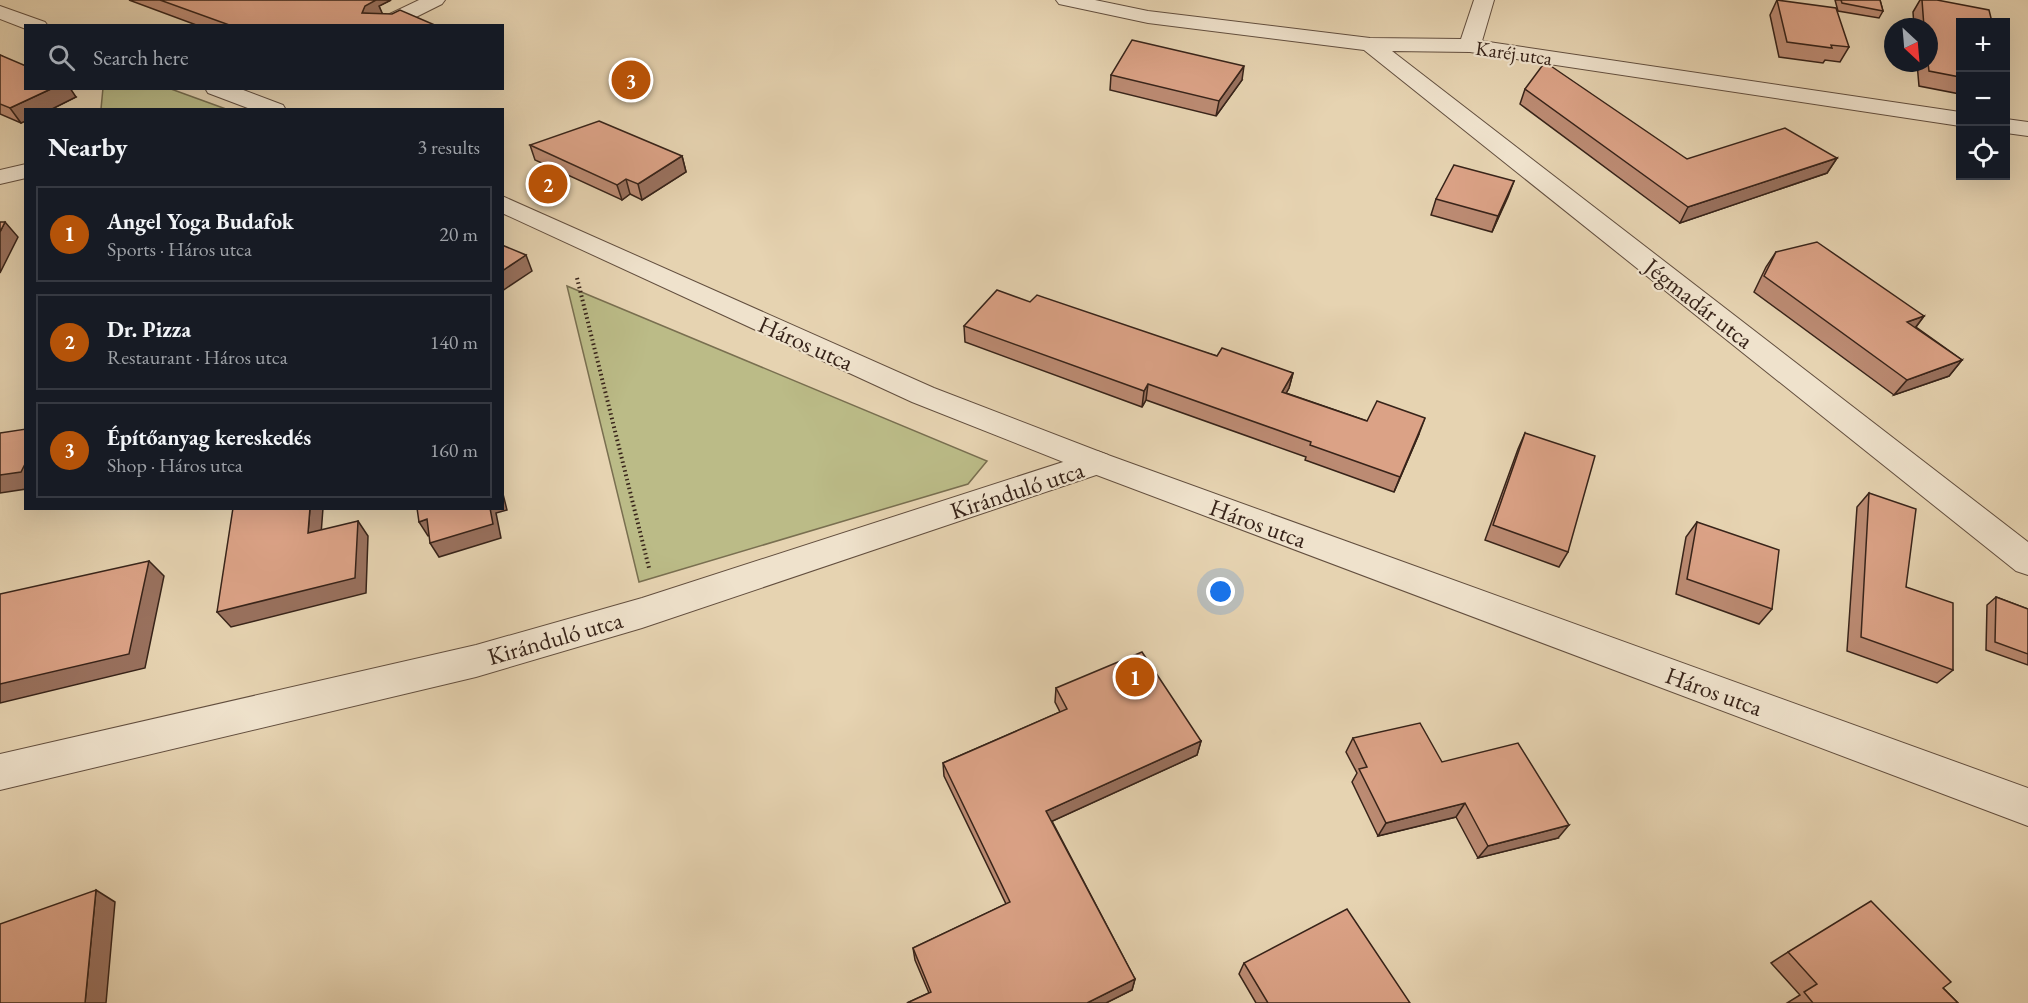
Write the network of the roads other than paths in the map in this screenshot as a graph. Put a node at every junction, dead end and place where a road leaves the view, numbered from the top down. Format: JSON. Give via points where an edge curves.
{"nodes":[{"id":1,"x":435,"y":0,"type":"edge"},
{"id":2,"x":1066,"y":0,"type":"edge"},
{"id":3,"x":1484,"y":0,"type":"edge"},
{"id":4,"x":1153,"y":9,"type":"edge"},
{"id":5,"x":0,"y":12,"type":"edge"},
{"id":6,"x":33,"y":24,"type":"edge"},
{"id":7,"x":384,"y":24,"type":"edge"},
{"id":8,"x":1370,"y":44,"type":"junction"},
{"id":9,"x":1470,"y":46,"type":"junction"},
{"id":10,"x":230,"y":90,"type":"edge"},
{"id":11,"x":270,"y":108,"type":"edge"},
{"id":12,"x":1956,"y":118,"type":"edge"},
{"id":13,"x":2010,"y":127,"type":"edge"},
{"id":14,"x":2028,"y":129,"type":"edge"},
{"id":15,"x":24,"y":171,"type":"edge"},
{"id":16,"x":0,"y":177,"type":"edge"},
{"id":17,"x":504,"y":204,"type":"edge"},
{"id":18,"x":1098,"y":463,"type":"junction"},
{"id":19,"x":2028,"y":561,"type":"edge"},
{"id":20,"x":0,"y":772,"type":"edge"},
{"id":21,"x":2028,"y":807,"type":"edge"}],
"edges":[{"from":1,"to":7,"type":"street"},
{"from":2,"to":4,"type":"street","name":"Karéj utca"},
{"from":3,"to":9,"type":"street"},
{"from":4,"to":8,"type":"street","name":"Karéj utca"},
{"from":5,"to":6,"type":"street"},
{"from":8,"to":9,"type":"street","name":"Karéj utca"},
{"from":8,"to":19,"type":"street","name":"Jégmadár utca"},
{"from":9,"to":12,"type":"street","name":"Karéj utca"},
{"from":10,"to":11,"type":"street"},
{"from":13,"to":14,"type":"street"},
{"from":15,"to":16,"type":"street"},
{"from":17,"to":18,"type":"street","name":"Háros utca","via":[[814,348]]},
{"from":18,"to":20,"type":"street","name":"Kiránduló utca","via":[[642,613],[476,661]]},
{"from":18,"to":21,"type":"street","name":"Háros utca"}]}
